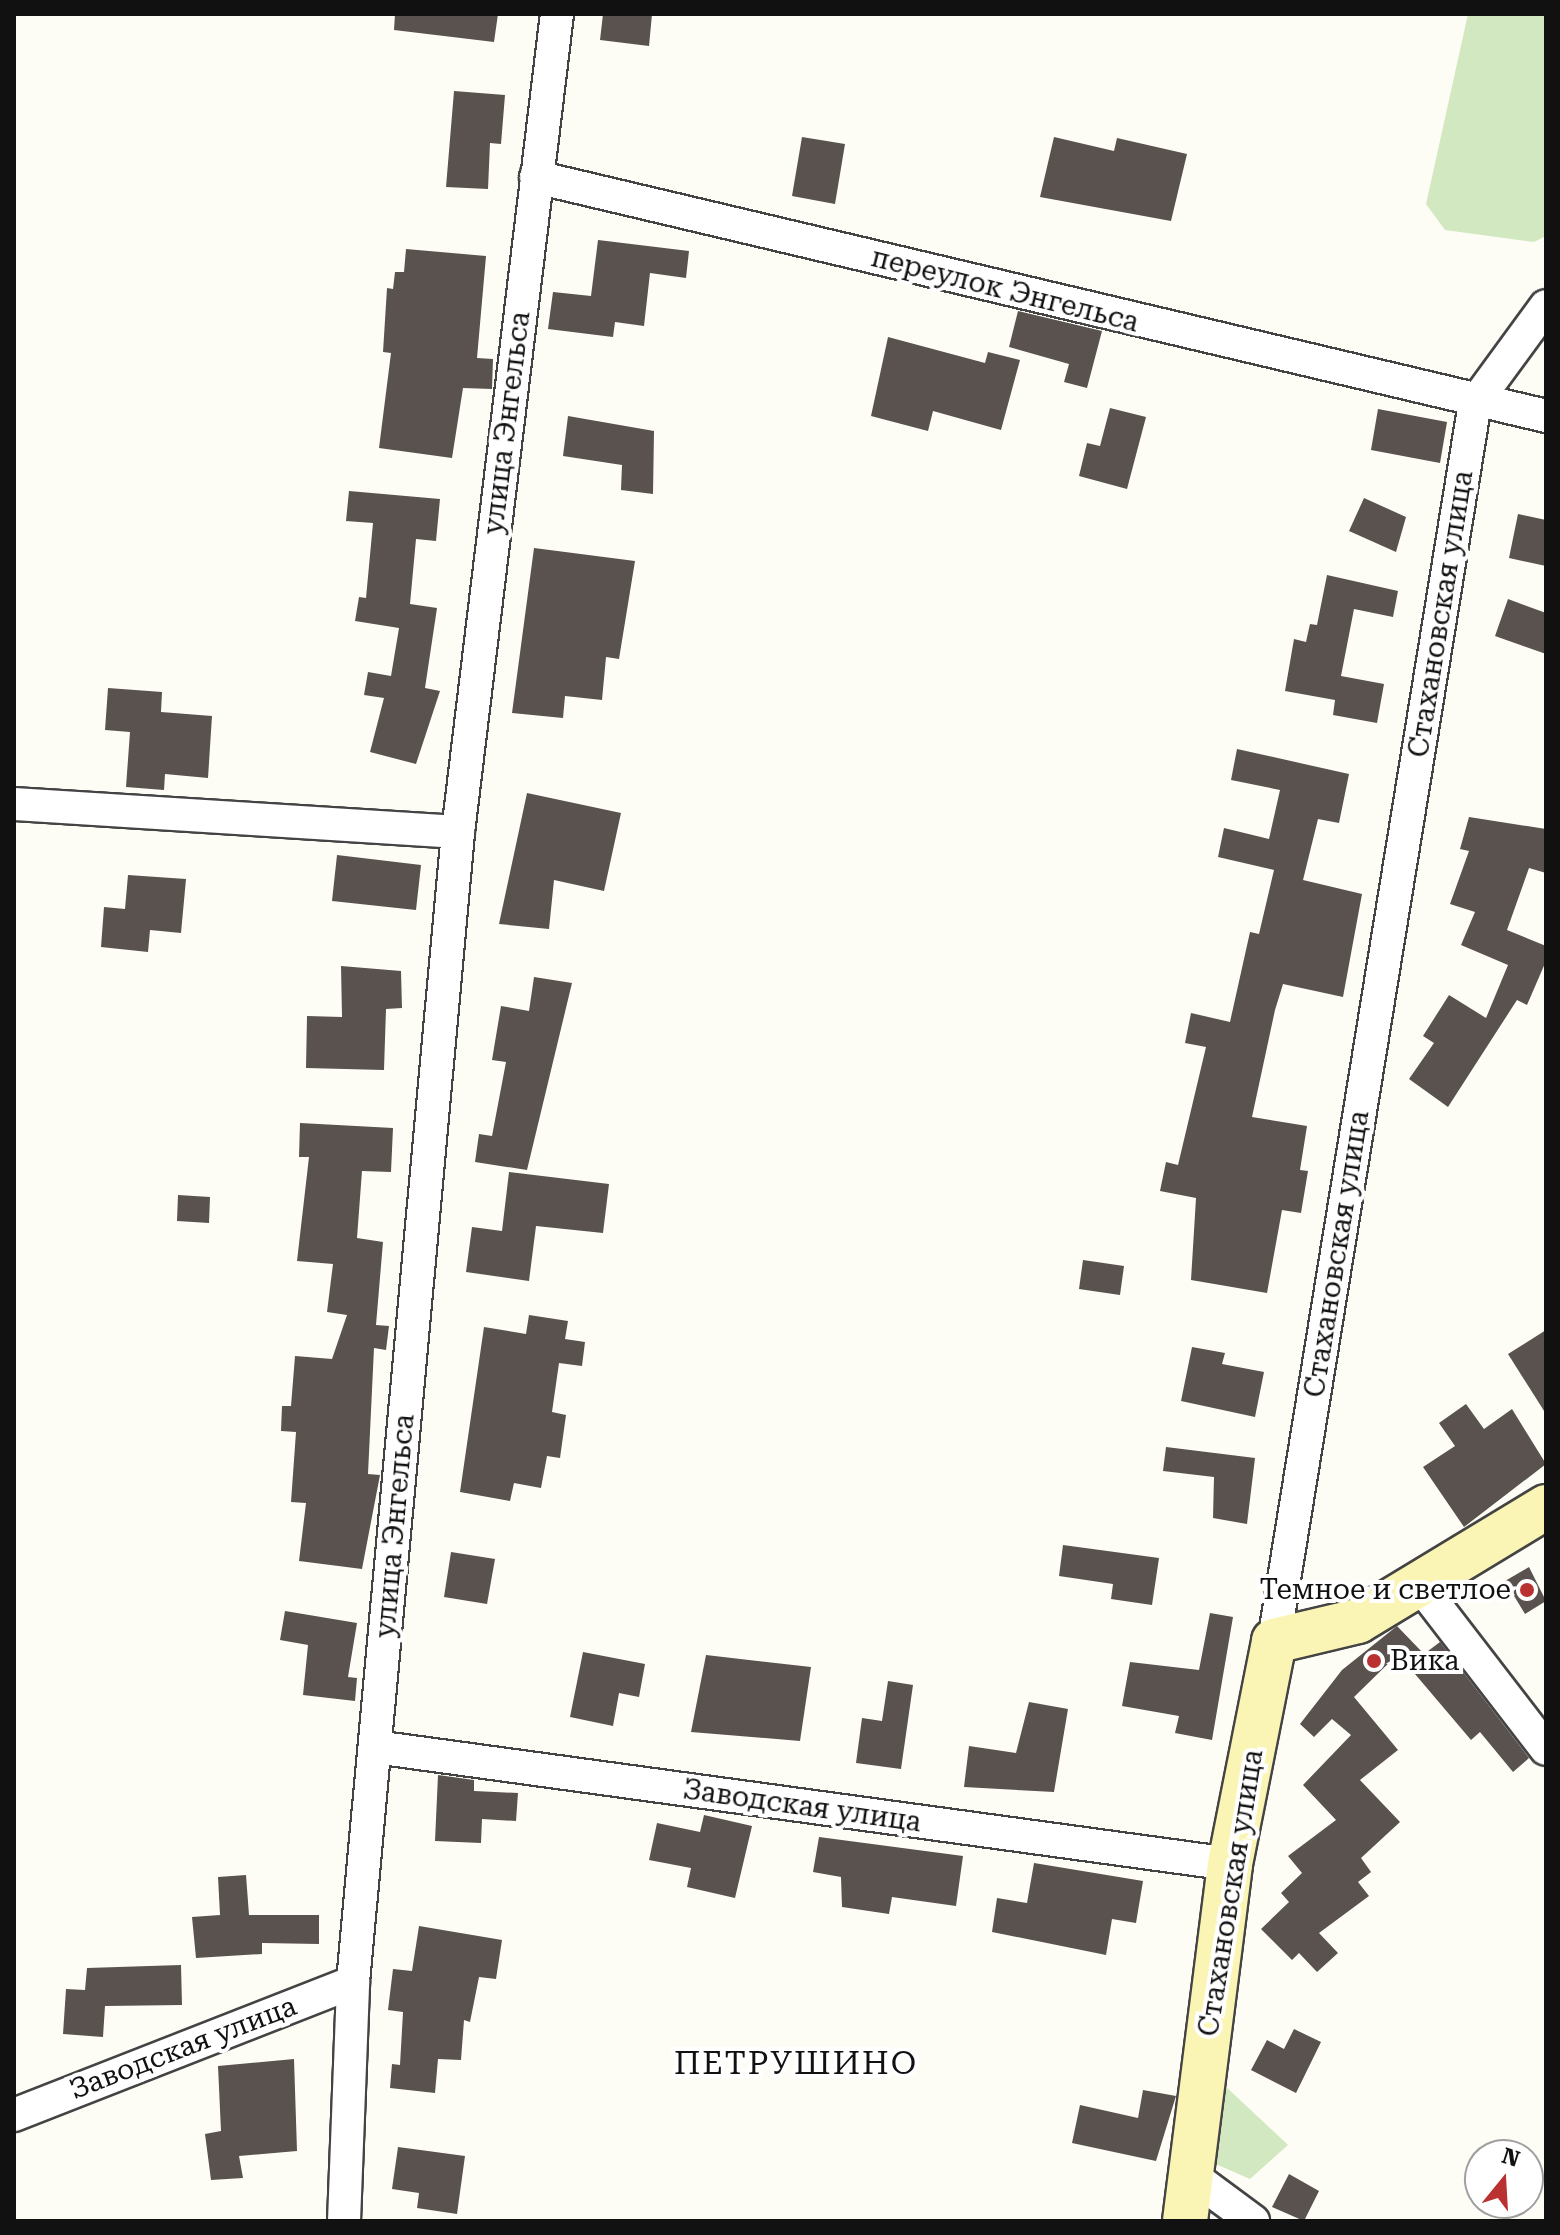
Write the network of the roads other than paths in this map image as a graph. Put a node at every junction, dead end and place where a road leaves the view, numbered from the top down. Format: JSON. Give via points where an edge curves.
{"nodes":[{"id":1,"x":557,"y":14,"type":"edge"},
{"id":2,"x":536,"y":177,"type":"junction"},
{"id":3,"x":1546,"y":306,"type":"edge"},
{"id":4,"x":1475,"y":403,"type":"junction"},
{"id":5,"x":1546,"y":416,"type":"edge"},
{"id":6,"x":14,"y":804,"type":"edge"},
{"id":7,"x":458,"y":832,"type":"junction"},
{"id":8,"x":1546,"y":1507,"type":"edge"},
{"id":9,"x":1419,"y":1584,"type":"junction"},
{"id":10,"x":1274,"y":1641,"type":"junction"},
{"id":11,"x":375,"y":1747,"type":"junction"},
{"id":12,"x":1546,"y":1749,"type":"edge"},
{"id":13,"x":1230,"y":1864,"type":"junction"},
{"id":14,"x":353,"y":1982,"type":"junction"},
{"id":15,"x":14,"y":2115,"type":"edge"},
{"id":16,"x":1192,"y":2176,"type":"junction"},
{"id":17,"x":344,"y":2221,"type":"edge"},
{"id":18,"x":1185,"y":2221,"type":"edge"},
{"id":19,"x":1253,"y":2221,"type":"edge"}],
"edges":[{"from":1,"to":2,"type":"street","name":"улица Энгельса"},
{"from":2,"to":4,"type":"street","name":"переулок Энгельса"},
{"from":2,"to":7,"type":"street","name":"улица Энгельса"},
{"from":3,"to":4,"type":"street"},
{"from":4,"to":5,"type":"street"},
{"from":4,"to":10,"type":"street","name":"Стахановская улица"},
{"from":6,"to":7,"type":"street"},
{"from":7,"to":11,"type":"street","name":"улица Энгельса"},
{"from":8,"to":9,"type":"street"},
{"from":9,"to":10,"type":"street","via":[[1333,1631]]},
{"from":9,"to":12,"type":"street"},
{"from":10,"to":13,"type":"street","name":"Стахановская улица"},
{"from":11,"to":13,"type":"street","name":"Заводская улица"},
{"from":11,"to":14,"type":"street","name":"улица Энгельса"},
{"from":13,"to":16,"type":"street","name":"Стахановская улица"},
{"from":14,"to":15,"type":"street","name":"Заводская улица"},
{"from":14,"to":17,"type":"street","name":"улица Энгельса"},
{"from":16,"to":18,"type":"street","name":"Стахановская улица"},
{"from":16,"to":19,"type":"street"}]}
